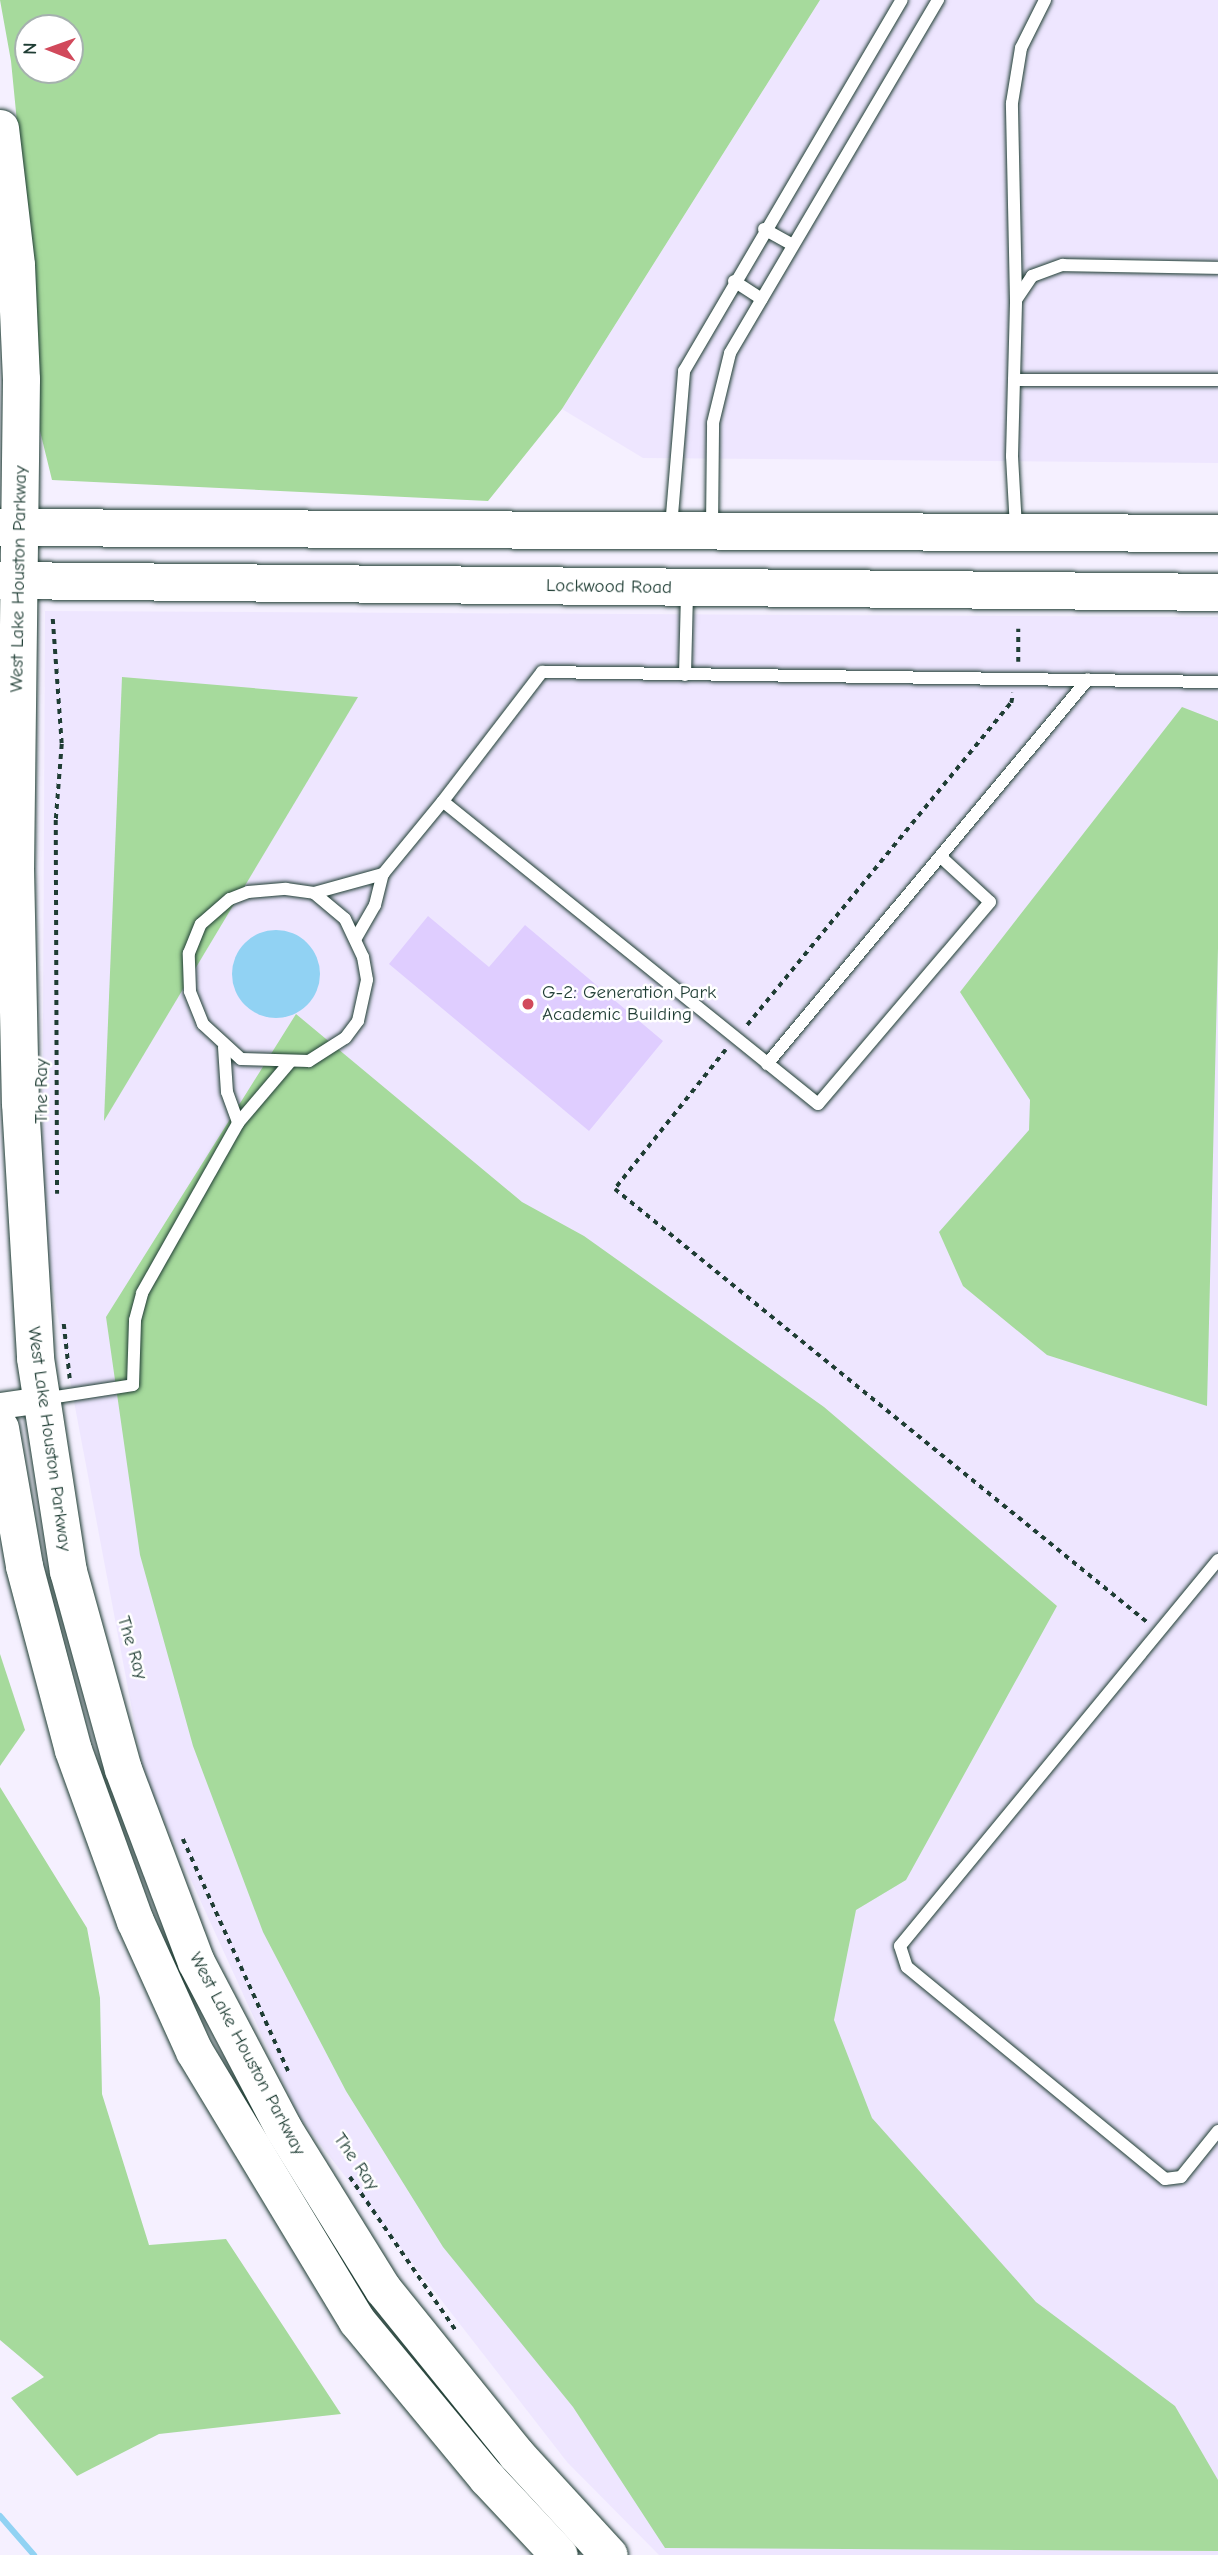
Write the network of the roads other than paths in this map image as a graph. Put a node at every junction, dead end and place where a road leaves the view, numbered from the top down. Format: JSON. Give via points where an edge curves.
{"nodes":[{"id":1,"x":902,"y":0,"type":"edge"},
{"id":2,"x":938,"y":0,"type":"edge"},
{"id":3,"x":1045,"y":0,"type":"edge"},
{"id":4,"x":0,"y":128,"type":"edge"},
{"id":5,"x":764,"y":229,"type":"junction"},
{"id":6,"x":793,"y":245,"type":"junction"},
{"id":7,"x":1218,"y":268,"type":"edge"},
{"id":8,"x":734,"y":281,"type":"junction"},
{"id":9,"x":762,"y":299,"type":"junction"},
{"id":10,"x":1016,"y":300,"type":"junction"},
{"id":11,"x":1014,"y":380,"type":"junction"},
{"id":12,"x":1218,"y":380,"type":"edge"},
{"id":13,"x":10,"y":527,"type":"edge"},
{"id":14,"x":670,"y":527,"type":"junction"},
{"id":15,"x":712,"y":528,"type":"junction"},
{"id":16,"x":1016,"y":531,"type":"junction"},
{"id":17,"x":1218,"y":533,"type":"edge"},
{"id":18,"x":10,"y":580,"type":"edge"},
{"id":19,"x":690,"y":588,"type":"junction"},
{"id":20,"x":1218,"y":592,"type":"edge"},
{"id":21,"x":685,"y":675,"type":"junction"},
{"id":22,"x":1088,"y":679,"type":"junction"},
{"id":23,"x":1218,"y":682,"type":"edge"},
{"id":24,"x":443,"y":801,"type":"junction"},
{"id":25,"x":942,"y":858,"type":"junction"},
{"id":26,"x":383,"y":874,"type":"junction"},
{"id":27,"x":314,"y":894,"type":"junction"},
{"id":28,"x":356,"y":939,"type":"junction"},
{"id":29,"x":224,"y":1047,"type":"junction"},
{"id":30,"x":289,"y":1063,"type":"junction"},
{"id":31,"x":767,"y":1064,"type":"junction"},
{"id":32,"x":238,"y":1123,"type":"junction"},
{"id":33,"x":57,"y":1397,"type":"junction"},
{"id":34,"x":0,"y":1406,"type":"edge"},
{"id":35,"x":0,"y":1428,"type":"edge"},
{"id":36,"x":1218,"y":1560,"type":"edge"},
{"id":37,"x":1218,"y":2131,"type":"edge"},
{"id":38,"x":559,"y":2555,"type":"edge"},
{"id":39,"x":609,"y":2555,"type":"edge"}],
"edges":[{"from":1,"to":5,"type":"lane"},
{"from":2,"to":6,"type":"lane"},
{"from":3,"to":10,"type":"lane","via":[[1021,48],[1012,103]]},
{"from":4,"to":13,"type":"main road","name":"West Lake Houston Parkway","via":[[19,317]]},
{"from":5,"to":6,"type":"lane"},
{"from":5,"to":8,"type":"lane"},
{"from":6,"to":9,"type":"lane"},
{"from":7,"to":10,"type":"lane","via":[[1063,265],[1032,276]]},
{"from":8,"to":9,"type":"lane"},
{"from":8,"to":14,"type":"lane","via":[[684,371]]},
{"from":9,"to":15,"type":"lane","via":[[730,353],[719,386],[713,422]]},
{"from":10,"to":11,"type":"lane"},
{"from":11,"to":12,"type":"lane"},
{"from":11,"to":16,"type":"lane"},
{"from":13,"to":14,"type":"main road"},
{"from":13,"to":18,"type":"main road","name":"West Lake Houston Parkway"},
{"from":14,"to":15,"type":"main road"},
{"from":14,"to":19,"type":"main road"},
{"from":15,"to":16,"type":"main road"},
{"from":15,"to":19,"type":"main road"},
{"from":16,"to":17,"type":"main road"},
{"from":18,"to":19,"type":"main road","name":"Lockwood Road"},
{"from":18,"to":33,"type":"main road","name":"West Lake Houston Parkway","via":[[20,1103]]},
{"from":19,"to":20,"type":"main road","name":"Lockwood Road"},
{"from":19,"to":21,"type":"lane"},
{"from":21,"to":22,"type":"lane"},
{"from":21,"to":24,"type":"lane","via":[[542,672]]},
{"from":22,"to":23,"type":"lane"},
{"from":22,"to":25,"type":"lane"},
{"from":24,"to":26,"type":"lane"},
{"from":24,"to":31,"type":"lane"},
{"from":25,"to":31,"type":"lane"},
{"from":25,"to":31,"type":"lane","via":[[990,902],[818,1104]]},
{"from":26,"to":27,"type":"lane"},
{"from":26,"to":28,"type":"lane","via":[[375,905]]},
{"from":27,"to":28,"type":"lane","via":[[345,919]]},
{"from":27,"to":29,"type":"lane","via":[[286,889],[248,892],[230,899],[201,924],[189,953],[190,991],[203,1024]]},
{"from":28,"to":30,"type":"lane","via":[[367,980],[358,1021],[326,1053]]},
{"from":29,"to":30,"type":"lane","via":[[241,1059]]},
{"from":29,"to":32,"type":"lane","via":[[227,1092]]},
{"from":30,"to":32,"type":"lane"},
{"from":32,"to":33,"type":"lane","via":[[142,1293],[135,1320],[133,1385]]},
{"from":33,"to":34,"type":"street"},
{"from":33,"to":39,"type":"main road","name":"West Lake Houston Parkway","via":[[68,1571],[123,1769],[196,1962],[283,2128],[383,2290],[516,2454]]},
{"from":35,"to":38,"type":"main road","name":"West Lake Houston Parkway","via":[[24,1566],[73,1750],[135,1921],[194,2051],[357,2321],[487,2478]]},
{"from":36,"to":37,"type":"lane","via":[[900,1947],[907,1967],[1165,2179],[1181,2177]]}]}
